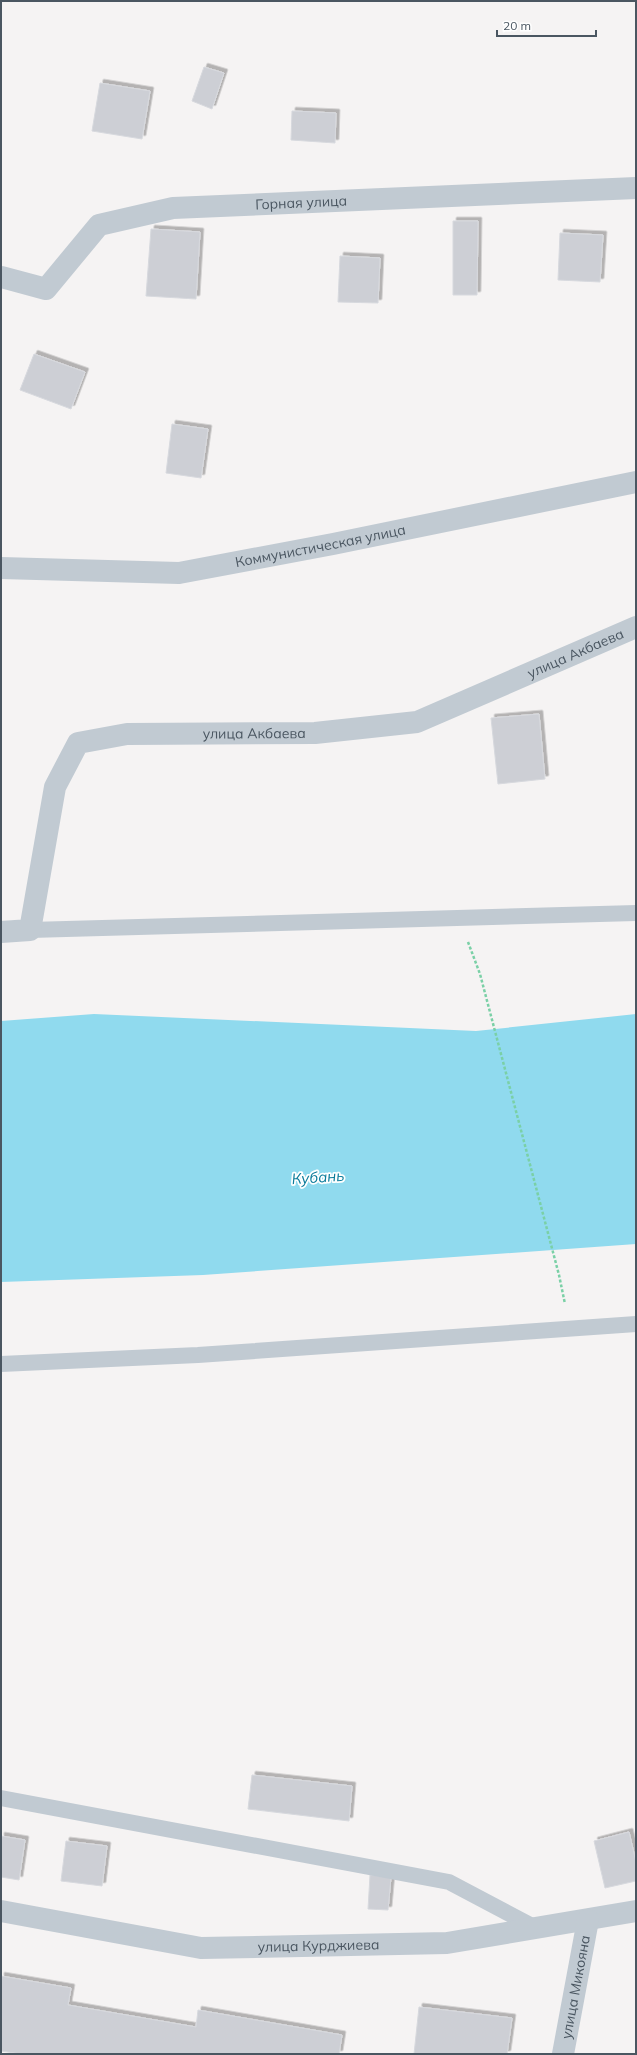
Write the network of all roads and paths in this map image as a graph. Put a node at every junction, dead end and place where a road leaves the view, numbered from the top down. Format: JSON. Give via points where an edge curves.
{"nodes":[{"id":1,"x":636,"y":188,"type":"edge"},
{"id":2,"x":1,"y":277,"type":"edge"},
{"id":3,"x":636,"y":482,"type":"edge"},
{"id":4,"x":1,"y":568,"type":"edge"},
{"id":5,"x":636,"y":627,"type":"edge"},
{"id":6,"x":636,"y":913,"type":"edge"},
{"id":7,"x":458,"y":917,"type":"junction"},
{"id":8,"x":30,"y":930,"type":"junction"},
{"id":9,"x":1,"y":932,"type":"edge"},
{"id":10,"x":559,"y":1274,"type":"dead end"},
{"id":11,"x":636,"y":1324,"type":"edge"},
{"id":12,"x":1,"y":1364,"type":"edge"},
{"id":13,"x":1,"y":1798,"type":"edge"},
{"id":14,"x":1,"y":1911,"type":"edge"},
{"id":15,"x":636,"y":1911,"type":"edge"},
{"id":16,"x":588,"y":1920,"type":"junction"},
{"id":17,"x":536,"y":1928,"type":"junction"},
{"id":18,"x":564,"y":2054,"type":"edge"}],
"edges":[{"from":1,"to":2,"type":"street","name":"Горная улица","via":[[173,208],[98,225],[46,289]]},
{"from":3,"to":4,"type":"street","name":"Коммунистическая улица","via":[[179,573]]},
{"from":5,"to":8,"type":"street","name":"улица Акбаева","via":[[417,722],[315,733],[127,734],[78,743],[55,787]]},
{"from":6,"to":7,"type":"lane"},
{"from":7,"to":8,"type":"lane"},
{"from":7,"to":10,"type":"path","via":[[480,974]]},
{"from":8,"to":9,"type":"street"},
{"from":11,"to":12,"type":"lane","via":[[198,1355]]},
{"from":13,"to":17,"type":"lane","via":[[449,1882]]},
{"from":14,"to":17,"type":"street","name":"улица Курджиева","via":[[201,1948],[447,1943]]},
{"from":15,"to":16,"type":"street","name":"улица Курджиева"},
{"from":16,"to":17,"type":"street","name":"улица Курджиева"},
{"from":16,"to":18,"type":"street","name":"улица Микояна"}]}
